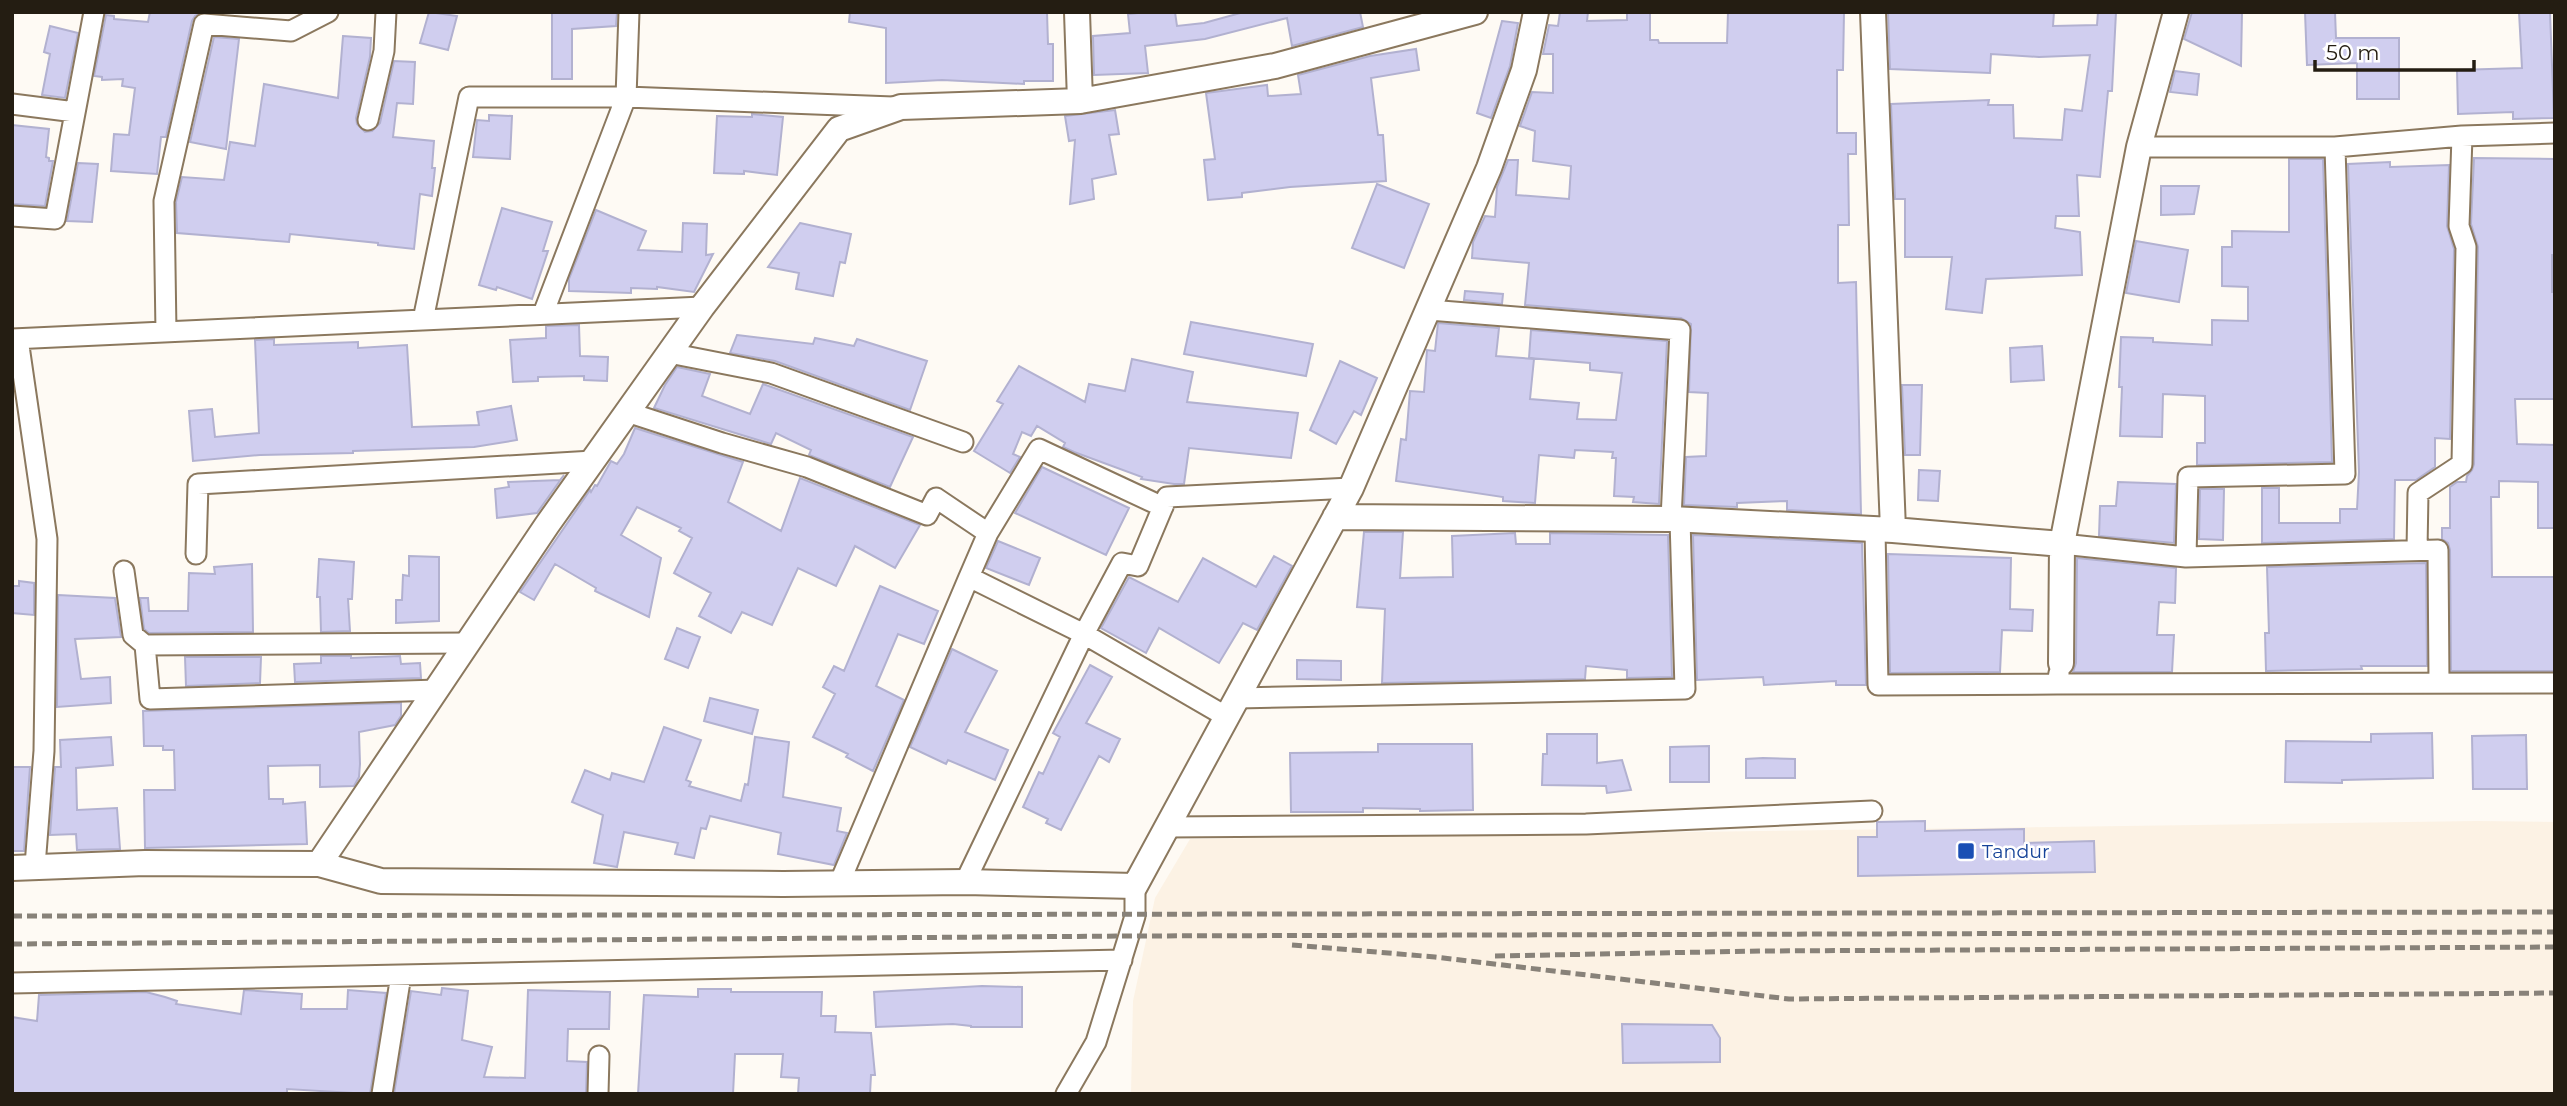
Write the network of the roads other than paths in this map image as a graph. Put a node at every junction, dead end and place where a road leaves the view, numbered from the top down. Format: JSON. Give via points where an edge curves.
{"nodes":[{"id":1,"x":328,"y":12,"type":"edge"},
{"id":2,"x":386,"y":12,"type":"edge"},
{"id":3,"x":629,"y":12,"type":"edge"},
{"id":4,"x":1077,"y":12,"type":"edge"},
{"id":5,"x":1475,"y":12,"type":"edge"},
{"id":6,"x":1536,"y":12,"type":"edge"},
{"id":7,"x":1873,"y":12,"type":"edge"},
{"id":8,"x":2175,"y":12,"type":"edge"},
{"id":9,"x":87,"y":14,"type":"edge"},
{"id":10,"x":626,"y":97,"type":"junction"},
{"id":11,"x":1080,"y":101,"type":"junction"},
{"id":12,"x":12,"y":104,"type":"edge"},
{"id":13,"x":901,"y":107,"type":"junction"},
{"id":14,"x":75,"y":112,"type":"junction"},
{"id":15,"x":368,"y":120,"type":"dead end"},
{"id":16,"x":2555,"y":133,"type":"edge"},
{"id":17,"x":2462,"y":136,"type":"junction"},
{"id":18,"x":2139,"y":147,"type":"junction"},
{"id":19,"x":2335,"y":147,"type":"junction"},
{"id":20,"x":12,"y":216,"type":"edge"},
{"id":21,"x":702,"y":307,"type":"junction"},
{"id":22,"x":1429,"y":310,"type":"junction"},
{"id":23,"x":543,"y":314,"type":"junction"},
{"id":24,"x":423,"y":320,"type":"junction"},
{"id":25,"x":166,"y":332,"type":"junction"},
{"id":26,"x":15,"y":339,"type":"edge"},
{"id":27,"x":670,"y":353,"type":"junction"},
{"id":28,"x":628,"y":412,"type":"junction"},
{"id":29,"x":962,"y":442,"type":"dead end"},
{"id":30,"x":593,"y":461,"type":"junction"},
{"id":31,"x":1351,"y":488,"type":"junction"},
{"id":32,"x":1163,"y":507,"type":"junction"},
{"id":33,"x":1335,"y":517,"type":"junction"},
{"id":34,"x":1675,"y":519,"type":"junction"},
{"id":35,"x":1884,"y":530,"type":"junction"},
{"id":36,"x":988,"y":533,"type":"junction"},
{"id":37,"x":2062,"y":544,"type":"junction"},
{"id":38,"x":2417,"y":550,"type":"junction"},
{"id":39,"x":196,"y":554,"type":"dead end"},
{"id":40,"x":2186,"y":557,"type":"junction"},
{"id":41,"x":124,"y":571,"type":"dead end"},
{"id":42,"x":969,"y":577,"type":"junction"},
{"id":43,"x":1084,"y":634,"type":"junction"},
{"id":44,"x":468,"y":643,"type":"junction"},
{"id":45,"x":145,"y":645,"type":"junction"},
{"id":46,"x":2059,"y":673,"type":"junction"},
{"id":47,"x":2439,"y":682,"type":"junction"},
{"id":48,"x":2555,"y":682,"type":"edge"},
{"id":49,"x":437,"y":690,"type":"junction"},
{"id":50,"x":1232,"y":708,"type":"junction"},
{"id":51,"x":1872,"y":811,"type":"dead end"},
{"id":52,"x":1167,"y":827,"type":"junction"},
{"id":53,"x":319,"y":864,"type":"junction"},
{"id":54,"x":24,"y":867,"type":"edge"},
{"id":55,"x":965,"y":883,"type":"junction"},
{"id":56,"x":839,"y":884,"type":"junction"},
{"id":57,"x":1135,"y":886,"type":"junction"},
{"id":58,"x":1122,"y":960,"type":"junction"},
{"id":59,"x":401,"y":975,"type":"junction"},
{"id":60,"x":12,"y":983,"type":"edge"},
{"id":61,"x":599,"y":1056,"type":"dead end"},
{"id":62,"x":382,"y":1094,"type":"edge"},
{"id":63,"x":598,"y":1094,"type":"edge"},
{"id":64,"x":1066,"y":1094,"type":"edge"}],
"edges":[{"from":1,"to":25,"type":"street","via":[[291,31],[204,24],[164,201]]},
{"from":2,"to":15,"type":"street","via":[[384,51]]},
{"from":3,"to":10,"type":"street"},
{"from":4,"to":11,"type":"street"},
{"from":5,"to":11,"type":"street","via":[[1275,66]]},
{"from":6,"to":22,"type":"street","via":[[1524,70],[1489,168]]},
{"from":7,"to":35,"type":"street"},
{"from":8,"to":18,"type":"street"},
{"from":9,"to":14,"type":"street"},
{"from":10,"to":13,"type":"street"},
{"from":10,"to":23,"type":"street"},
{"from":10,"to":24,"type":"street","via":[[469,97]]},
{"from":11,"to":13,"type":"street"},
{"from":12,"to":14,"type":"street"},
{"from":13,"to":21,"type":"street","via":[[839,129]]},
{"from":14,"to":20,"type":"street","via":[[55,219]]},
{"from":16,"to":17,"type":"street"},
{"from":17,"to":19,"type":"street"},
{"from":17,"to":38,"type":"street","via":[[2459,226],[2466,247],[2462,464],[2418,493]]},
{"from":18,"to":19,"type":"street"},
{"from":18,"to":37,"type":"street"},
{"from":19,"to":40,"type":"street","via":[[2345,474],[2188,477]]},
{"from":21,"to":23,"type":"street"},
{"from":21,"to":27,"type":"street"},
{"from":22,"to":31,"type":"street"},
{"from":22,"to":34,"type":"street","via":[[1679,330]]},
{"from":23,"to":24,"type":"street"},
{"from":24,"to":25,"type":"street"},
{"from":25,"to":26,"type":"street"},
{"from":26,"to":54,"type":"street","via":[[47,539],[44,751]]},
{"from":27,"to":28,"type":"street"},
{"from":27,"to":29,"type":"street","via":[[771,373]]},
{"from":28,"to":30,"type":"street"},
{"from":28,"to":36,"type":"street","via":[[807,467],[927,515],[936,498]]},
{"from":30,"to":39,"type":"street","via":[[198,484]]},
{"from":30,"to":44,"type":"street"},
{"from":31,"to":32,"type":"street","via":[[1167,497]]},
{"from":31,"to":33,"type":"street"},
{"from":32,"to":36,"type":"street","via":[[1039,449]]},
{"from":32,"to":43,"type":"street","via":[[1138,566],[1122,563]]},
{"from":33,"to":34,"type":"street"},
{"from":33,"to":50,"type":"street"},
{"from":34,"to":35,"type":"street"},
{"from":34,"to":50,"type":"street","via":[[1685,689]]},
{"from":35,"to":37,"type":"street"},
{"from":35,"to":46,"type":"street","via":[[1878,685]]},
{"from":36,"to":42,"type":"street"},
{"from":37,"to":40,"type":"street"},
{"from":37,"to":46,"type":"street"},
{"from":38,"to":40,"type":"street"},
{"from":38,"to":47,"type":"street","via":[[2438,550]]},
{"from":41,"to":45,"type":"street","via":[[133,635]]},
{"from":42,"to":43,"type":"street"},
{"from":42,"to":56,"type":"street"},
{"from":43,"to":50,"type":"street"},
{"from":43,"to":55,"type":"street"},
{"from":44,"to":45,"type":"street"},
{"from":44,"to":49,"type":"street"},
{"from":45,"to":49,"type":"street","via":[[150,699]]},
{"from":46,"to":47,"type":"street"},
{"from":47,"to":48,"type":"street"},
{"from":49,"to":53,"type":"street"},
{"from":50,"to":52,"type":"street"},
{"from":51,"to":52,"type":"street","via":[[1586,824]]},
{"from":52,"to":57,"type":"street"},
{"from":53,"to":54,"type":"street"},
{"from":53,"to":56,"type":"street","via":[[381,881]]},
{"from":55,"to":56,"type":"street"},
{"from":55,"to":57,"type":"street"},
{"from":57,"to":58,"type":"street","via":[[1135,916]]},
{"from":58,"to":59,"type":"street"},
{"from":58,"to":64,"type":"street","via":[[1096,1042]]},
{"from":59,"to":60,"type":"street"},
{"from":59,"to":62,"type":"street"},
{"from":61,"to":63,"type":"street"}]}
